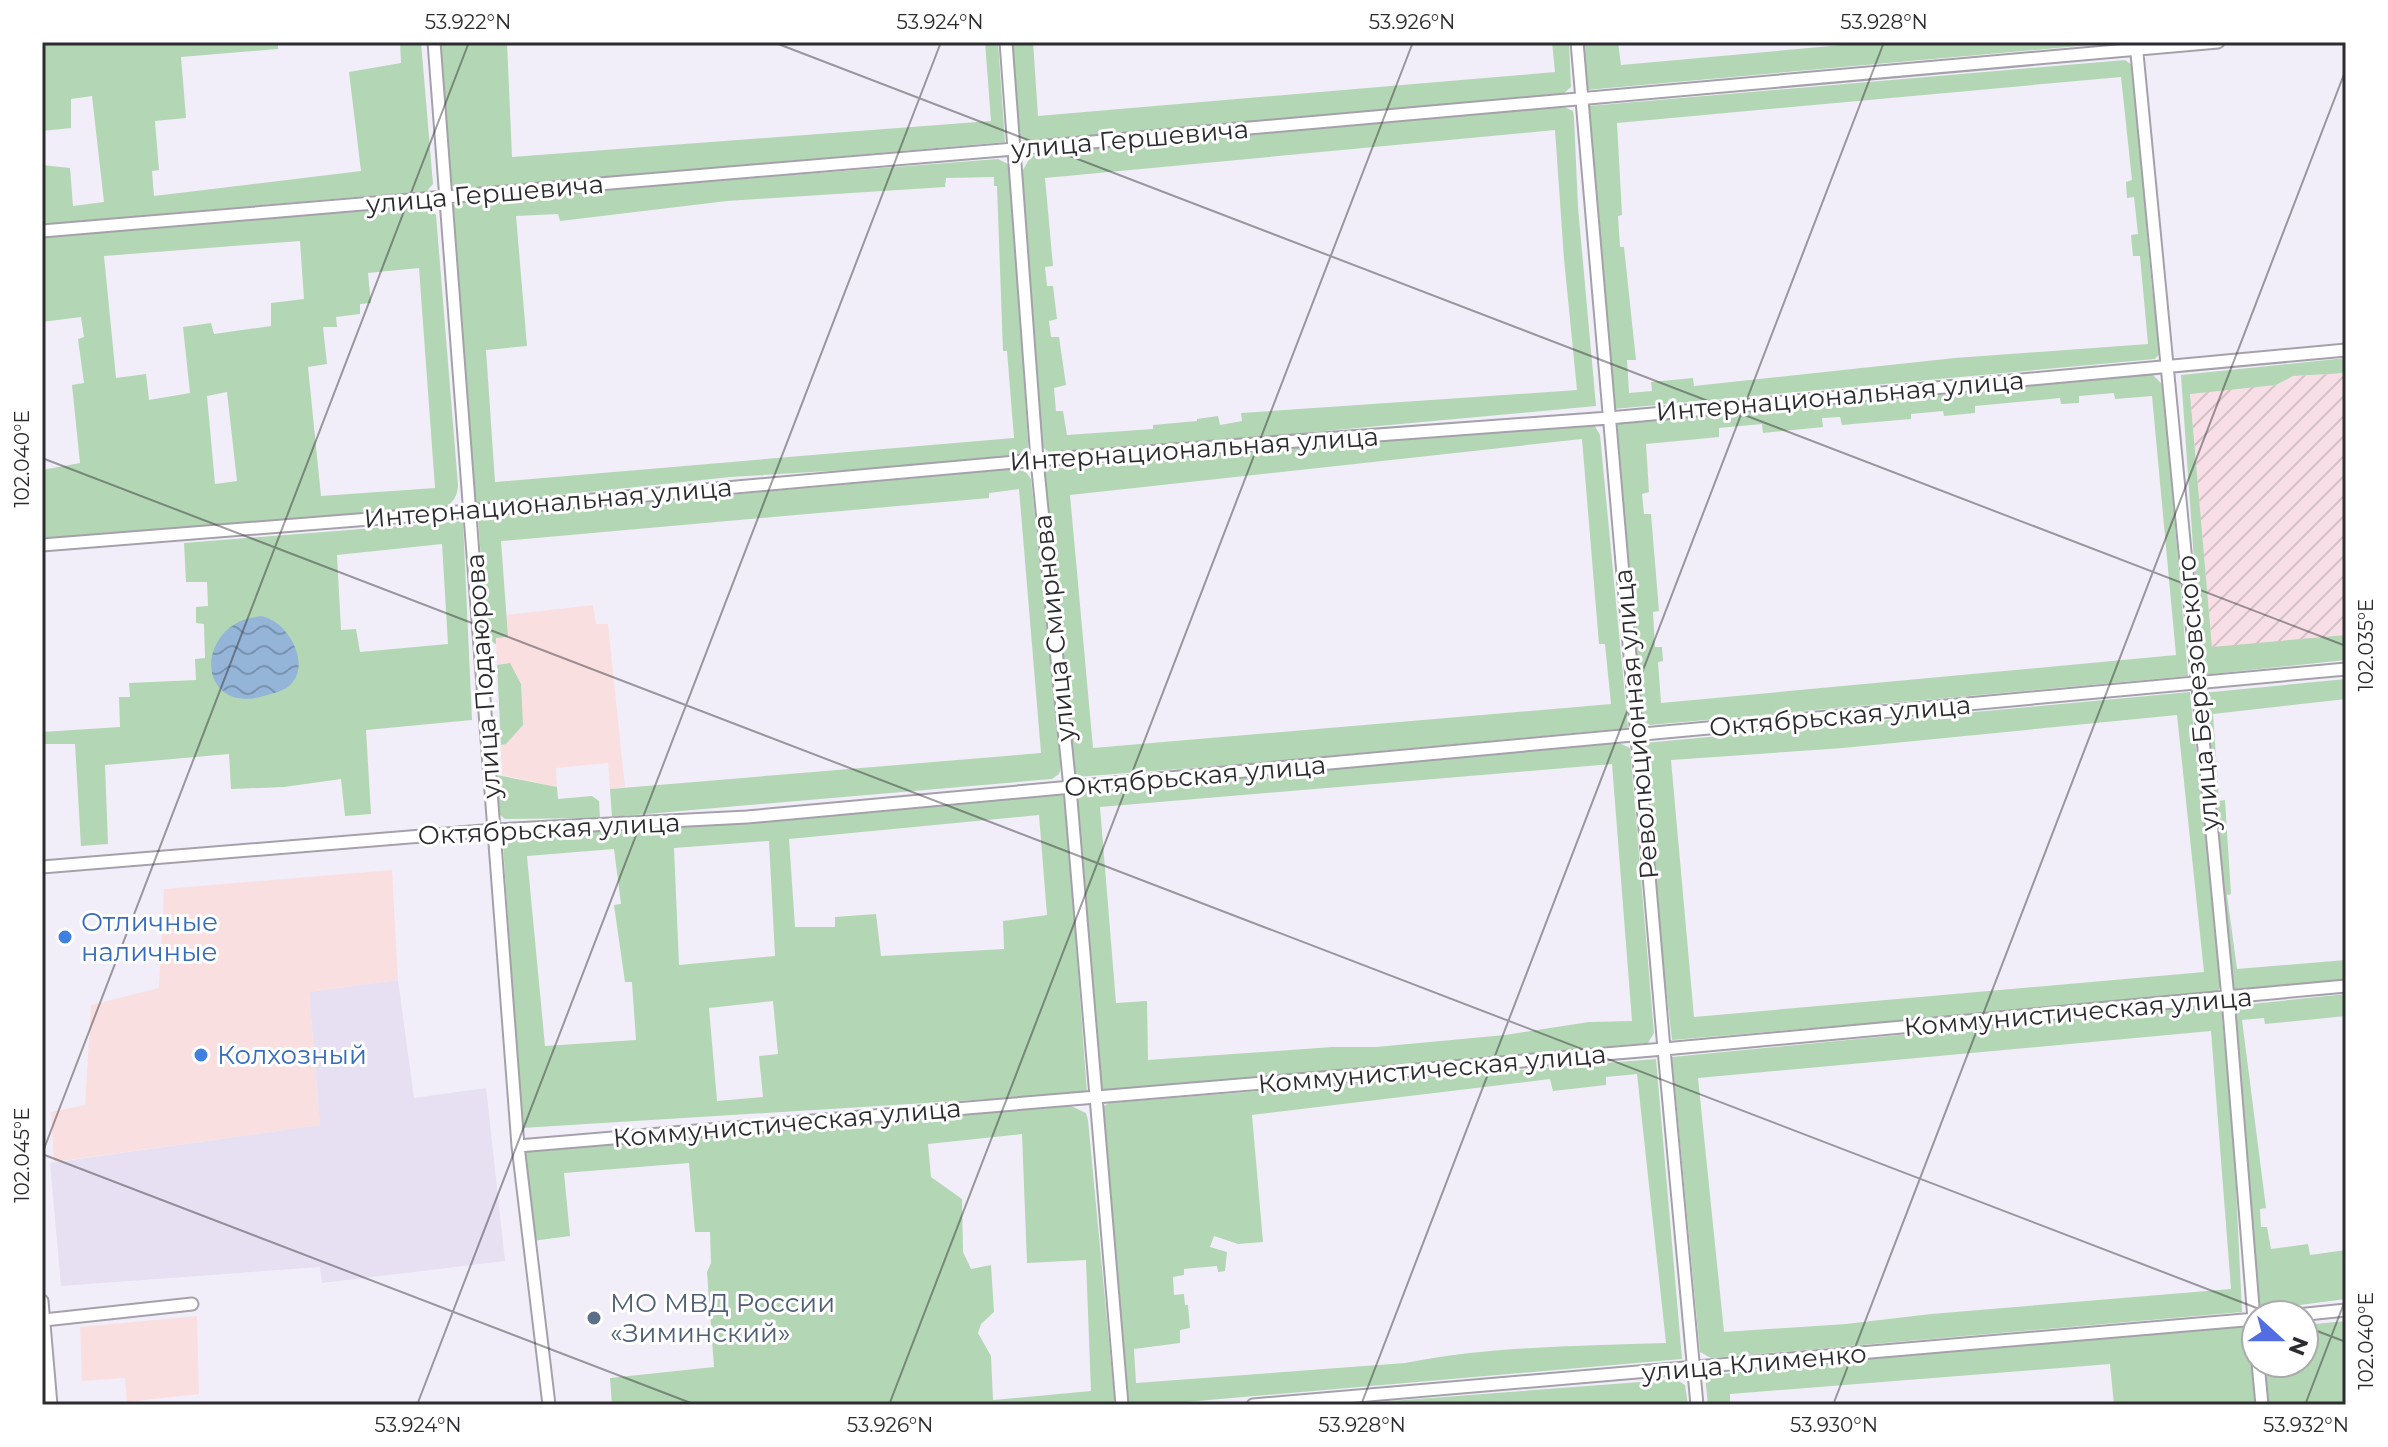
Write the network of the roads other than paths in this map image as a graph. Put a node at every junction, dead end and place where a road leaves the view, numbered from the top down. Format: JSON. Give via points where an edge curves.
{"nodes":[{"id":1,"x":434,"y":42,"type":"edge"},
{"id":2,"x":1006,"y":42,"type":"edge"},
{"id":3,"x":1577,"y":42,"type":"edge"},
{"id":4,"x":2218,"y":42,"type":"edge"},
{"id":5,"x":2136,"y":46,"type":"edge"},
{"id":6,"x":1582,"y":99,"type":"junction"},
{"id":7,"x":1014,"y":149,"type":"junction"},
{"id":8,"x":447,"y":197,"type":"junction"},
{"id":9,"x":42,"y":231,"type":"edge"},
{"id":10,"x":2346,"y":350,"type":"edge"},
{"id":11,"x":2168,"y":366,"type":"junction"},
{"id":12,"x":1609,"y":418,"type":"junction"},
{"id":13,"x":1037,"y":460,"type":"junction"},
{"id":14,"x":470,"y":511,"type":"junction"},
{"id":15,"x":42,"y":545,"type":"edge"},
{"id":16,"x":2346,"y":669,"type":"edge"},
{"id":17,"x":2196,"y":683,"type":"junction"},
{"id":18,"x":1637,"y":735,"type":"junction"},
{"id":19,"x":1070,"y":788,"type":"junction"},
{"id":20,"x":495,"y":830,"type":"junction"},
{"id":21,"x":42,"y":867,"type":"edge"},
{"id":22,"x":2346,"y":986,"type":"edge"},
{"id":23,"x":2228,"y":998,"type":"junction"},
{"id":24,"x":1664,"y":1049,"type":"junction"},
{"id":25,"x":1096,"y":1096,"type":"junction"},
{"id":26,"x":518,"y":1146,"type":"junction"},
{"id":27,"x":2253,"y":1299,"type":"edge"},
{"id":28,"x":42,"y":1301,"type":"edge"},
{"id":29,"x":192,"y":1304,"type":"dead end"},
{"id":30,"x":2346,"y":1310,"type":"edge"},
{"id":31,"x":2320,"y":1313,"type":"edge"},
{"id":32,"x":44,"y":1320,"type":"edge"},
{"id":33,"x":2240,"y":1320,"type":"edge"},
{"id":34,"x":1693,"y":1368,"type":"junction"},
{"id":35,"x":2260,"y":1379,"type":"edge"},
{"id":36,"x":51,"y":1405,"type":"edge"},
{"id":37,"x":549,"y":1405,"type":"edge"},
{"id":38,"x":1122,"y":1405,"type":"edge"},
{"id":39,"x":1253,"y":1405,"type":"edge"},
{"id":40,"x":1697,"y":1405,"type":"edge"},
{"id":41,"x":2262,"y":1405,"type":"edge"}],
"edges":[{"from":1,"to":8,"type":"street","name":"улица Подаюрова"},
{"from":2,"to":7,"type":"street","name":"улица Смирнова"},
{"from":3,"to":6,"type":"street","name":"Революционная улица"},
{"from":4,"to":5,"type":"street","name":"улица Гершевича"},
{"from":5,"to":6,"type":"street","name":"улица Гершевича"},
{"from":5,"to":11,"type":"street","name":"улица Березовского"},
{"from":6,"to":7,"type":"street","name":"улица Гершевича"},
{"from":6,"to":12,"type":"street","name":"Революционная улица"},
{"from":7,"to":8,"type":"street","name":"улица Гершевича"},
{"from":7,"to":13,"type":"street","name":"улица Смирнова"},
{"from":8,"to":9,"type":"street","name":"улица Гершевича"},
{"from":8,"to":14,"type":"street","name":"улица Подаюрова"},
{"from":10,"to":11,"type":"street","name":"Интернациональная улица"},
{"from":11,"to":12,"type":"street","name":"Интернациональная улица"},
{"from":11,"to":17,"type":"street","name":"улица Березовского"},
{"from":12,"to":13,"type":"street","name":"Интернациональная улица"},
{"from":12,"to":18,"type":"street","name":"Революционная улица"},
{"from":13,"to":14,"type":"street","name":"Интернациональная улица"},
{"from":13,"to":19,"type":"street","name":"улица Смирнова"},
{"from":14,"to":15,"type":"street","name":"Интернациональная улица"},
{"from":14,"to":20,"type":"street","name":"улица Подаюрова"},
{"from":16,"to":17,"type":"street","name":"Октябрьская улица"},
{"from":17,"to":18,"type":"street","name":"Октябрьская улица"},
{"from":17,"to":23,"type":"street","name":"улица Березовского"},
{"from":18,"to":19,"type":"street","name":"Октябрьская улица"},
{"from":18,"to":24,"type":"street","name":"Революционная улица"},
{"from":19,"to":20,"type":"street","name":"Октябрьская улица","via":[[747,817]]},
{"from":19,"to":25,"type":"street","name":"улица Смирнова"},
{"from":20,"to":21,"type":"street","name":"Октябрьская улица"},
{"from":20,"to":26,"type":"street","name":"улица Подаюрова"},
{"from":22,"to":23,"type":"street","name":"Коммунистическая улица"},
{"from":23,"to":24,"type":"street","name":"Коммунистическая улица"},
{"from":23,"to":27,"type":"street","name":"улица Березовского"},
{"from":24,"to":25,"type":"street","name":"Коммунистическая улица"},
{"from":24,"to":34,"type":"street","name":"Революционная улица"},
{"from":25,"to":26,"type":"street","name":"Коммунистическая улица"},
{"from":25,"to":38,"type":"street","name":"улица Смирнова"},
{"from":26,"to":37,"type":"street","name":"улица Подаюрова"},
{"from":28,"to":32,"type":"street"},
{"from":29,"to":32,"type":"street"},
{"from":30,"to":31,"type":"street"},
{"from":32,"to":36,"type":"street"},
{"from":33,"to":34,"type":"street","name":"улица Клименко"},
{"from":34,"to":39,"type":"street","name":"улица Клименко"},
{"from":34,"to":40,"type":"street","name":"Революционная улица"},
{"from":35,"to":41,"type":"street"}]}
